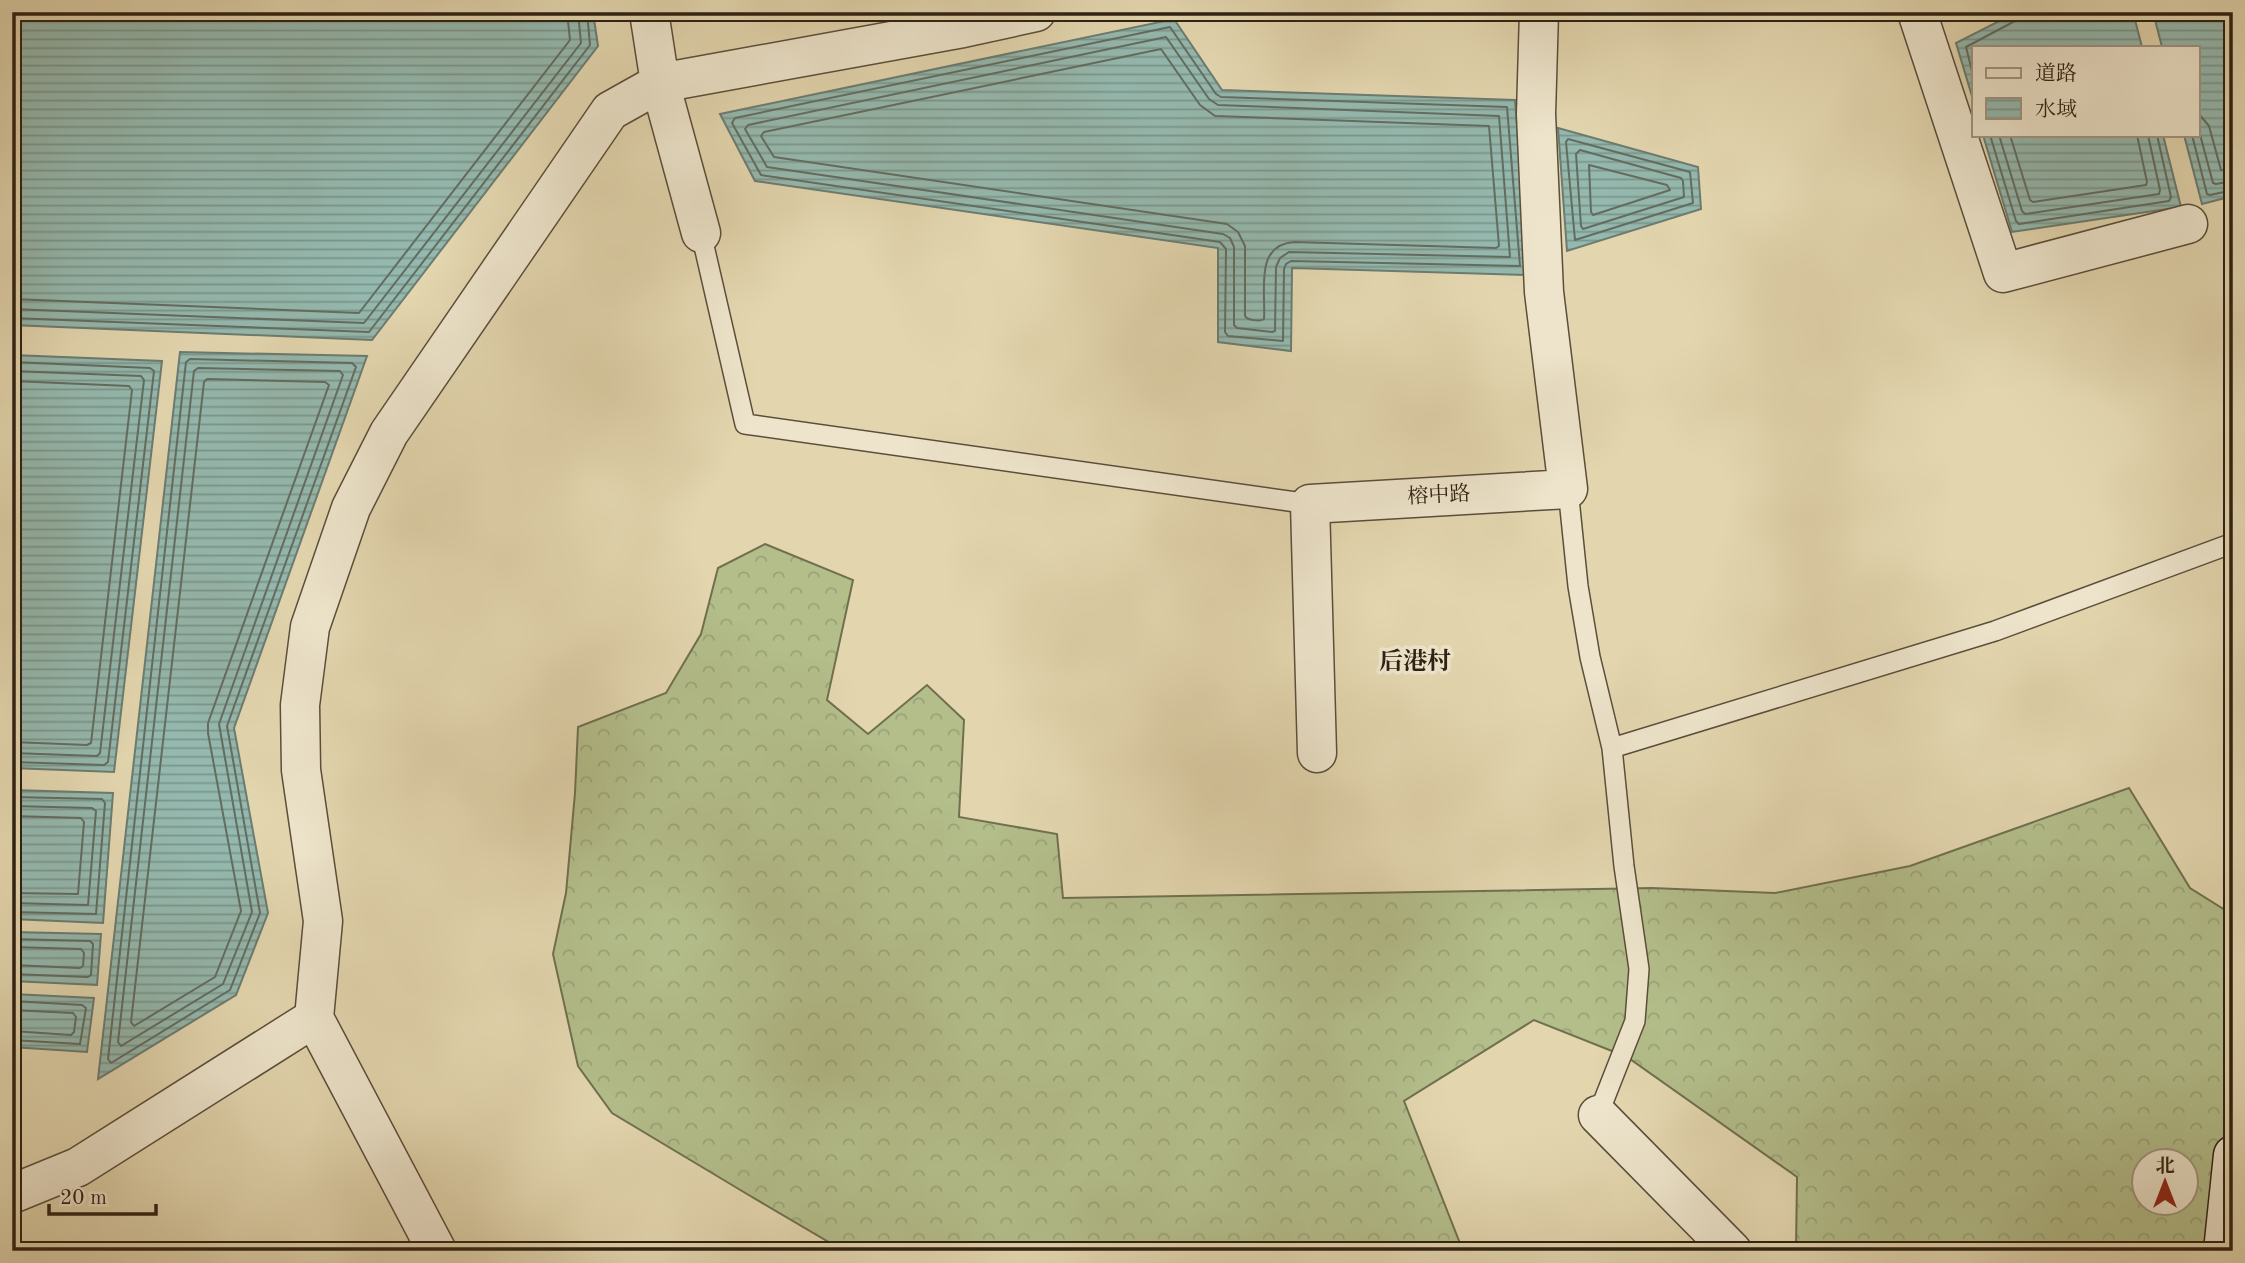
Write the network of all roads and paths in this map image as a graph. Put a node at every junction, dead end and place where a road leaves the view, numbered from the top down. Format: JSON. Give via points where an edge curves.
{"nodes":[{"id":1,"x":649,"y":12,"type":"edge"},
{"id":2,"x":1036,"y":12,"type":"edge"},
{"id":3,"x":1539,"y":12,"type":"edge"},
{"id":4,"x":1917,"y":12,"type":"edge"},
{"id":5,"x":660,"y":83,"type":"junction"},
{"id":6,"x":2188,"y":224,"type":"dead end"},
{"id":7,"x":701,"y":233,"type":"joint"},
{"id":8,"x":1568,"y":489,"type":"junction"},
{"id":9,"x":1310,"y":504,"type":"junction"},
{"id":10,"x":2233,"y":543,"type":"edge"},
{"id":11,"x":1612,"y":748,"type":"junction"},
{"id":12,"x":1317,"y":753,"type":"dead end"},
{"id":13,"x":314,"y":1018,"type":"junction"},
{"id":14,"x":1598,"y":1115,"type":"joint"},
{"id":15,"x":2233,"y":1155,"type":"edge"},
{"id":16,"x":12,"y":1194,"type":"edge"},
{"id":17,"x":437,"y":1251,"type":"edge"},
{"id":18,"x":1732,"y":1251,"type":"edge"},
{"id":19,"x":2222,"y":1251,"type":"edge"}],
"edges":[{"from":1,"to":5,"type":"street"},
{"from":2,"to":5,"type":"street"},
{"from":3,"to":8,"type":"street","via":[[1536,114],[1544,292]]},
{"from":4,"to":6,"type":"street","via":[[2003,273]]},
{"from":5,"to":7,"type":"street"},
{"from":5,"to":13,"type":"street","via":[[610,111],[389,433],[351,509],[310,627],[300,705],[301,770],[323,921]]},
{"from":7,"to":9,"type":"lane","via":[[745,424]]},
{"from":8,"to":9,"type":"street","name":"榕中路"},
{"from":8,"to":11,"type":"lane","via":[[1590,657]]},
{"from":9,"to":12,"type":"street"},
{"from":10,"to":11,"type":"lane","via":[[1995,631]]},
{"from":11,"to":14,"type":"lane","via":[[1639,969],[1635,1021]]},
{"from":13,"to":16,"type":"street","via":[[78,1167]]},
{"from":13,"to":17,"type":"street"},
{"from":14,"to":18,"type":"street"},
{"from":15,"to":19,"type":"street"}]}
